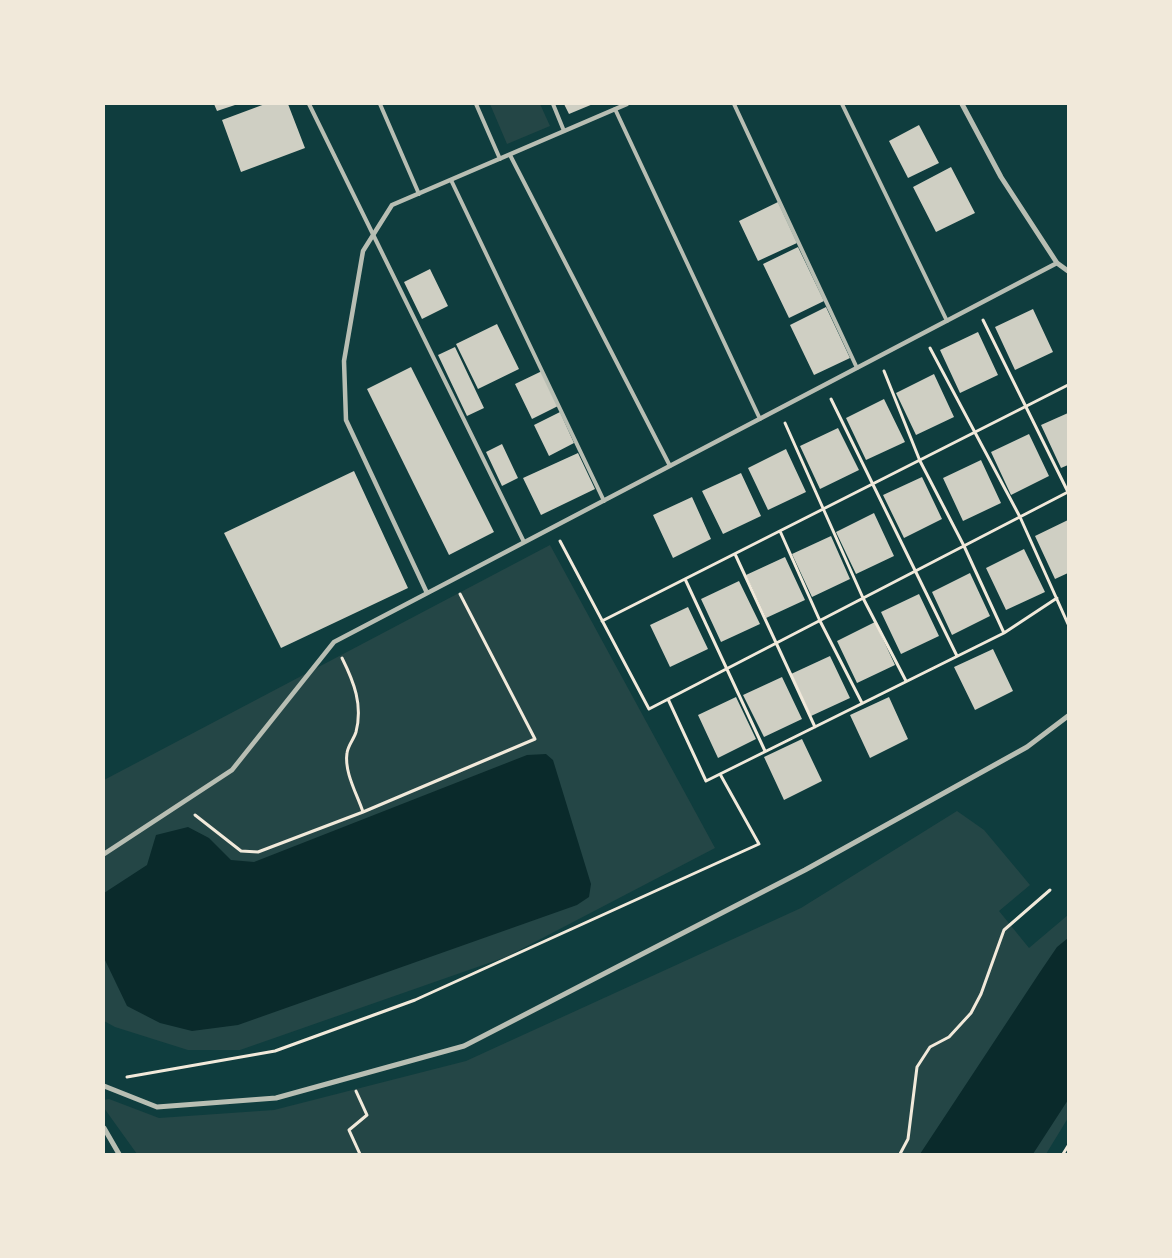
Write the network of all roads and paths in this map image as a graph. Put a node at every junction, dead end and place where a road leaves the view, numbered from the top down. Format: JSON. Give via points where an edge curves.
{"nodes":[{"id":1,"x":309,"y":104,"type":"edge"},
{"id":2,"x":380,"y":104,"type":"edge"},
{"id":3,"x":476,"y":104,"type":"edge"},
{"id":4,"x":553,"y":104,"type":"edge"},
{"id":5,"x":627,"y":104,"type":"edge"},
{"id":6,"x":734,"y":104,"type":"edge"},
{"id":7,"x":842,"y":104,"type":"edge"},
{"id":8,"x":962,"y":104,"type":"edge"},
{"id":9,"x":615,"y":109,"type":"junction"},
{"id":10,"x":564,"y":131,"type":"junction"},
{"id":11,"x":510,"y":154,"type":"junction"},
{"id":12,"x":500,"y":159,"type":"junction"},
{"id":13,"x":451,"y":180,"type":"junction"},
{"id":14,"x":419,"y":194,"type":"junction"},
{"id":15,"x":372,"y":236,"type":"junction"},
{"id":16,"x":1058,"y":263,"type":"junction"},
{"id":17,"x":1068,"y":271,"type":"edge"},
{"id":18,"x":976,"y":306,"type":"junction"},
{"id":19,"x":947,"y":321,"type":"junction"},
{"id":20,"x":923,"y":334,"type":"junction"},
{"id":21,"x":878,"y":357,"type":"junction"},
{"id":22,"x":857,"y":368,"type":"junction"},
{"id":23,"x":825,"y":385,"type":"junction"},
{"id":24,"x":1068,"y":385,"type":"edge"},
{"id":25,"x":1026,"y":406,"type":"junction"},
{"id":26,"x":778,"y":409,"type":"junction"},
{"id":27,"x":760,"y":419,"type":"junction"},
{"id":28,"x":974,"y":433,"type":"junction"},
{"id":29,"x":920,"y":461,"type":"junction"},
{"id":30,"x":670,"y":466,"type":"junction"},
{"id":31,"x":872,"y":484,"type":"junction"},
{"id":32,"x":1068,"y":492,"type":"edge"},
{"id":33,"x":604,"y":501,"type":"junction"},
{"id":34,"x":824,"y":509,"type":"junction"},
{"id":35,"x":1020,"y":517,"type":"junction"},
{"id":36,"x":553,"y":527,"type":"junction"},
{"id":37,"x":780,"y":531,"type":"junction"},
{"id":38,"x":524,"y":542,"type":"junction"},
{"id":39,"x":964,"y":546,"type":"junction"},
{"id":40,"x":735,"y":554,"type":"junction"},
{"id":41,"x":917,"y":570,"type":"junction"},
{"id":42,"x":685,"y":579,"type":"junction"},
{"id":43,"x":453,"y":580,"type":"junction"},
{"id":44,"x":427,"y":593,"type":"junction"},
{"id":45,"x":864,"y":598,"type":"junction"},
{"id":46,"x":1057,"y":598,"type":"junction"},
{"id":47,"x":602,"y":621,"type":"junction"},
{"id":48,"x":820,"y":621,"type":"junction"},
{"id":49,"x":1068,"y":624,"type":"edge"},
{"id":50,"x":1004,"y":633,"type":"junction"},
{"id":51,"x":334,"y":642,"type":"junction"},
{"id":52,"x":775,"y":644,"type":"junction"},
{"id":53,"x":957,"y":656,"type":"junction"},
{"id":54,"x":727,"y":669,"type":"junction"},
{"id":55,"x":906,"y":681,"type":"junction"},
{"id":56,"x":668,"y":699,"type":"junction"},
{"id":57,"x":862,"y":703,"type":"junction"},
{"id":58,"x":1068,"y":716,"type":"edge"},
{"id":59,"x":815,"y":727,"type":"junction"},
{"id":60,"x":765,"y":751,"type":"junction"},
{"id":61,"x":720,"y":774,"type":"junction"},
{"id":62,"x":363,"y":812,"type":"junction"},
{"id":63,"x":188,"y":815,"type":"dead end"},
{"id":64,"x":104,"y":854,"type":"edge"},
{"id":65,"x":1050,"y":890,"type":"dead end"},
{"id":66,"x":122,"y":1078,"type":"dead end"},
{"id":67,"x":350,"y":1078,"type":"junction"},
{"id":68,"x":104,"y":1086,"type":"edge"},
{"id":69,"x":104,"y":1128,"type":"edge"},
{"id":70,"x":1068,"y":1146,"type":"edge"},
{"id":71,"x":119,"y":1154,"type":"edge"},
{"id":72,"x":360,"y":1154,"type":"edge"},
{"id":73,"x":900,"y":1154,"type":"edge"},
{"id":74,"x":1063,"y":1154,"type":"edge"}],
"edges":[{"from":1,"to":15,"type":"lane"},
{"from":2,"to":14,"type":"lane"},
{"from":3,"to":12,"type":"lane"},
{"from":4,"to":10,"type":"lane"},
{"from":5,"to":9,"type":"street"},
{"from":6,"to":22,"type":"lane"},
{"from":7,"to":19,"type":"lane"},
{"from":8,"to":16,"type":"street","via":[[1001,177]]},
{"from":9,"to":10,"type":"street"},
{"from":9,"to":27,"type":"lane"},
{"from":10,"to":11,"type":"street"},
{"from":11,"to":12,"type":"street"},
{"from":11,"to":30,"type":"lane"},
{"from":12,"to":13,"type":"street"},
{"from":13,"to":14,"type":"street"},
{"from":13,"to":33,"type":"lane"},
{"from":14,"to":15,"type":"street","via":[[392,205]]},
{"from":15,"to":38,"type":"lane"},
{"from":15,"to":44,"type":"street","via":[[363,251],[344,361],[346,420]]},
{"from":16,"to":17,"type":"street"},
{"from":16,"to":18,"type":"street"},
{"from":18,"to":19,"type":"street"},
{"from":18,"to":25,"type":"path"},
{"from":19,"to":20,"type":"street"},
{"from":20,"to":21,"type":"street"},
{"from":20,"to":28,"type":"path"},
{"from":21,"to":22,"type":"street"},
{"from":21,"to":29,"type":"path"},
{"from":22,"to":23,"type":"street"},
{"from":23,"to":26,"type":"street"},
{"from":23,"to":31,"type":"path"},
{"from":24,"to":25,"type":"path"},
{"from":25,"to":28,"type":"path"},
{"from":25,"to":32,"type":"path"},
{"from":26,"to":27,"type":"street"},
{"from":26,"to":34,"type":"path"},
{"from":27,"to":30,"type":"street"},
{"from":28,"to":29,"type":"path"},
{"from":28,"to":35,"type":"path"},
{"from":29,"to":31,"type":"path"},
{"from":29,"to":39,"type":"path"},
{"from":30,"to":33,"type":"street"},
{"from":31,"to":34,"type":"path"},
{"from":31,"to":41,"type":"path"},
{"from":32,"to":35,"type":"path"},
{"from":33,"to":36,"type":"street"},
{"from":34,"to":37,"type":"path"},
{"from":34,"to":45,"type":"path"},
{"from":35,"to":39,"type":"path"},
{"from":35,"to":46,"type":"path"},
{"from":36,"to":38,"type":"street"},
{"from":36,"to":47,"type":"path"},
{"from":37,"to":40,"type":"path"},
{"from":37,"to":48,"type":"path"},
{"from":38,"to":43,"type":"street"},
{"from":39,"to":41,"type":"path"},
{"from":39,"to":50,"type":"path"},
{"from":40,"to":42,"type":"path"},
{"from":40,"to":52,"type":"path"},
{"from":41,"to":45,"type":"path"},
{"from":41,"to":53,"type":"path"},
{"from":42,"to":47,"type":"path"},
{"from":42,"to":54,"type":"path"},
{"from":43,"to":44,"type":"street"},
{"from":43,"to":62,"type":"path","via":[[535,739]]},
{"from":44,"to":51,"type":"street"},
{"from":45,"to":48,"type":"path"},
{"from":45,"to":55,"type":"path"},
{"from":46,"to":49,"type":"path"},
{"from":46,"to":50,"type":"path"},
{"from":47,"to":56,"type":"path","via":[[649,709]]},
{"from":48,"to":52,"type":"path"},
{"from":48,"to":57,"type":"path"},
{"from":50,"to":53,"type":"path"},
{"from":51,"to":62,"type":"path","via":[[354,681],[359,705],[356,732],[347,753],[348,771]]},
{"from":51,"to":64,"type":"street","via":[[232,770]]},
{"from":52,"to":54,"type":"path"},
{"from":52,"to":59,"type":"path"},
{"from":53,"to":55,"type":"path"},
{"from":54,"to":56,"type":"path"},
{"from":54,"to":60,"type":"path"},
{"from":55,"to":57,"type":"path"},
{"from":56,"to":61,"type":"path","via":[[706,781]]},
{"from":57,"to":59,"type":"path"},
{"from":58,"to":67,"type":"street","via":[[1027,747],[805,870],[464,1046]]},
{"from":59,"to":60,"type":"path"},
{"from":60,"to":61,"type":"path"},
{"from":61,"to":66,"type":"path","via":[[759,844],[415,1000],[275,1051]]},
{"from":62,"to":63,"type":"path","via":[[258,852],[241,851],[197,815]]},
{"from":65,"to":73,"type":"path","via":[[1004,930],[971,1014],[949,1037],[930,1047],[917,1067],[908,1138]]},
{"from":67,"to":68,"type":"street","via":[[276,1098],[157,1107]]},
{"from":67,"to":72,"type":"path","via":[[367,1114],[349,1130]]},
{"from":69,"to":71,"type":"street"},
{"from":70,"to":74,"type":"path"}]}
